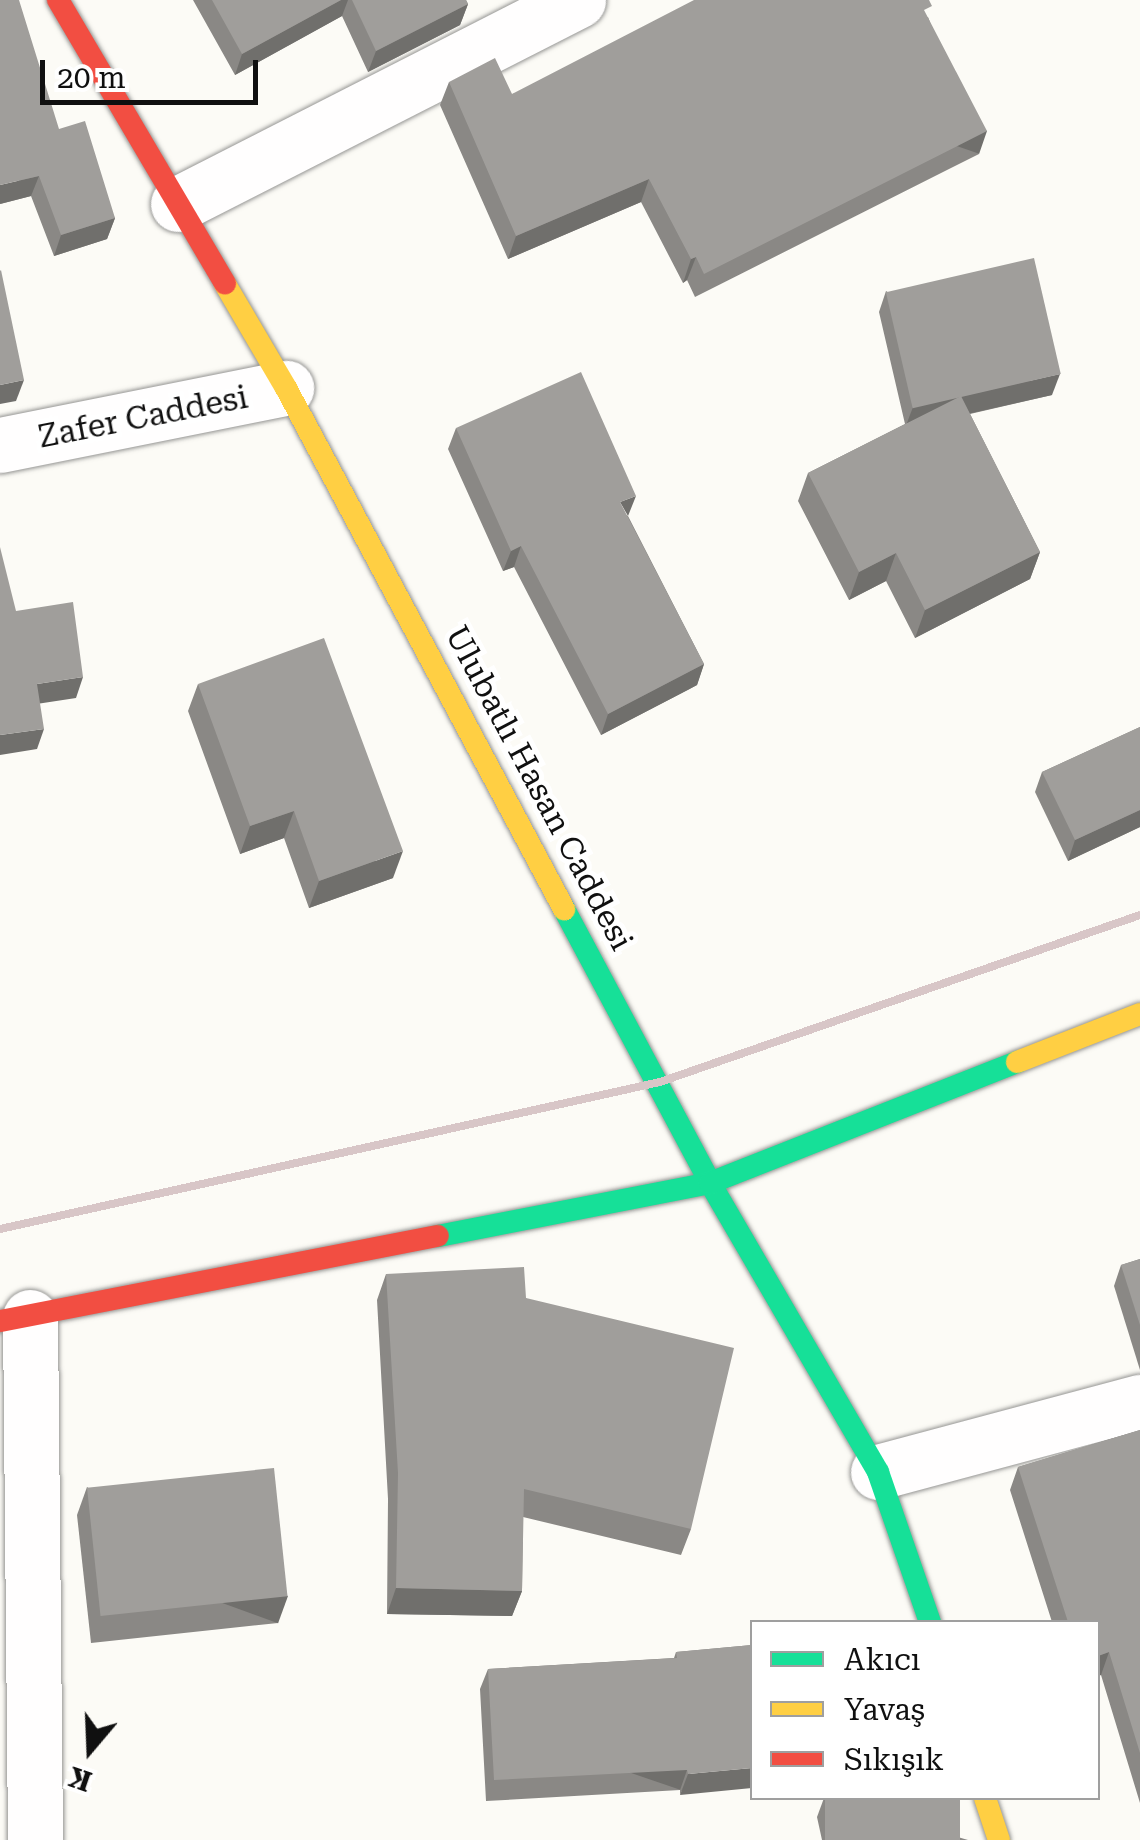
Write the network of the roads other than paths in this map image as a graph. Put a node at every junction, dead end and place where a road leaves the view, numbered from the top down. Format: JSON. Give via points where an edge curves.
{"nodes":[{"id":1,"x":58,"y":0,"type":"edge"},
{"id":2,"x":578,"y":0,"type":"edge"},
{"id":3,"x":178,"y":204,"type":"junction"},
{"id":4,"x":286,"y":388,"type":"junction"},
{"id":5,"x":0,"y":445,"type":"edge"},
{"id":6,"x":1140,"y":1014,"type":"edge"},
{"id":7,"x":710,"y":1182,"type":"junction"},
{"id":8,"x":15,"y":1319,"type":"edge"},
{"id":9,"x":1140,"y":1402,"type":"edge"},
{"id":10,"x":878,"y":1472,"type":"junction"},
{"id":11,"x":929,"y":1620,"type":"edge"},
{"id":12,"x":987,"y":1800,"type":"edge"},
{"id":13,"x":35,"y":1840,"type":"edge"},
{"id":14,"x":999,"y":1840,"type":"edge"}],
"edges":[{"from":1,"to":3,"type":"street","name":"Ulubatlı Hasan Caddesi"},
{"from":2,"to":3,"type":"street"},
{"from":3,"to":4,"type":"street","name":"Ulubatlı Hasan Caddesi"},
{"from":4,"to":5,"type":"street","name":"Zafer Caddesi"},
{"from":4,"to":7,"type":"street","name":"Ulubatlı Hasan Caddesi"},
{"from":6,"to":7,"type":"street"},
{"from":7,"to":8,"type":"street"},
{"from":7,"to":10,"type":"street","name":"Ulubatlı Hasan Caddesi"},
{"from":8,"to":13,"type":"street"},
{"from":9,"to":10,"type":"street"},
{"from":10,"to":11,"type":"street","name":"Ulubatlı Hasan Caddesi"},
{"from":12,"to":14,"type":"street"}]}
